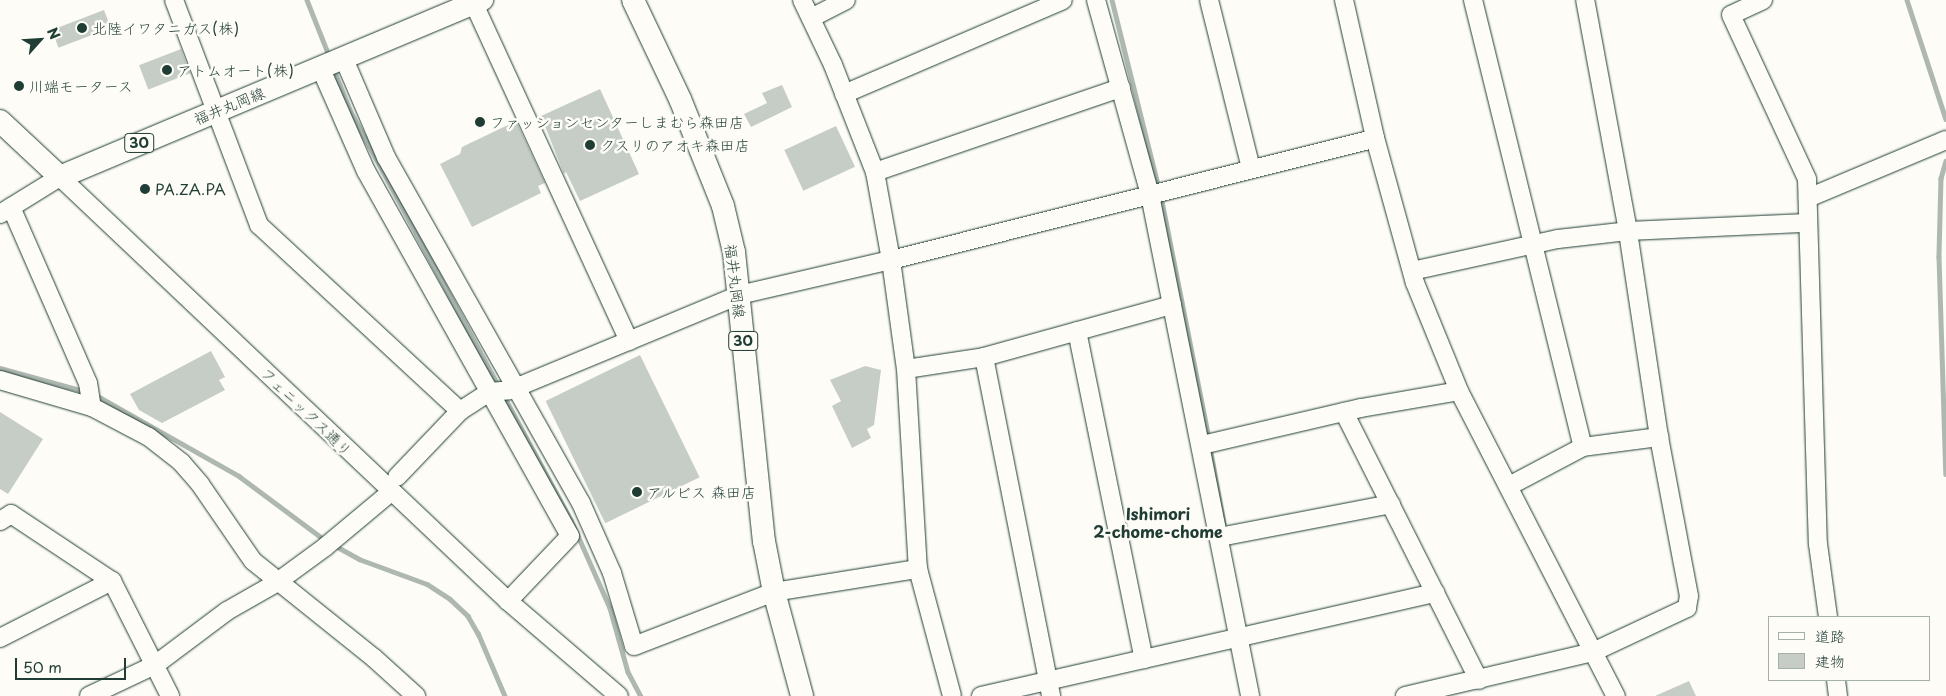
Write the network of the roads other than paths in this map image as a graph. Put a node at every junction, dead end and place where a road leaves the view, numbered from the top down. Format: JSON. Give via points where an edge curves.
{"nodes":[{"id":1,"x":174,"y":0,"type":"edge"},
{"id":2,"x":633,"y":0,"type":"edge"},
{"id":3,"x":802,"y":0,"type":"edge"},
{"id":4,"x":846,"y":0,"type":"edge"},
{"id":5,"x":1063,"y":0,"type":"edge"},
{"id":6,"x":1096,"y":0,"type":"edge"},
{"id":7,"x":1209,"y":0,"type":"edge"},
{"id":8,"x":1345,"y":0,"type":"edge"},
{"id":9,"x":1473,"y":0,"type":"edge"},
{"id":10,"x":1585,"y":0,"type":"edge"},
{"id":11,"x":1763,"y":0,"type":"edge"},
{"id":12,"x":478,"y":2,"type":"edge"},
{"id":13,"x":811,"y":18,"type":"junction"},
{"id":14,"x":344,"y":59,"type":"junction"},
{"id":15,"x":321,"y":69,"type":"junction"},
{"id":16,"x":1121,"y":88,"type":"junction"},
{"id":17,"x":844,"y":94,"type":"junction"},
{"id":18,"x":217,"y":110,"type":"junction"},
{"id":19,"x":0,"y":121,"type":"edge"},
{"id":20,"x":1375,"y":138,"type":"junction"},
{"id":21,"x":1946,"y":140,"type":"edge"},
{"id":22,"x":1251,"y":169,"type":"junction"},
{"id":23,"x":875,"y":172,"type":"junction"},
{"id":24,"x":60,"y":178,"type":"junction"},
{"id":25,"x":1150,"y":195,"type":"junction"},
{"id":26,"x":1808,"y":198,"type":"junction"},
{"id":27,"x":5,"y":210,"type":"edge"},
{"id":28,"x":1807,"y":223,"type":"junction"},
{"id":29,"x":1628,"y":231,"type":"junction"},
{"id":30,"x":1532,"y":245,"type":"junction"},
{"id":31,"x":891,"y":260,"type":"junction"},
{"id":32,"x":1412,"y":271,"type":"junction"},
{"id":33,"x":739,"y":295,"type":"junction"},
{"id":34,"x":1172,"y":305,"type":"junction"},
{"id":35,"x":1077,"y":331,"type":"junction"},
{"id":36,"x":629,"y":340,"type":"junction"},
{"id":37,"x":984,"y":357,"type":"junction"},
{"id":38,"x":906,"y":369,"type":"junction"},
{"id":39,"x":0,"y":380,"type":"edge"},
{"id":40,"x":502,"y":391,"type":"junction"},
{"id":41,"x":1459,"y":391,"type":"junction"},
{"id":42,"x":92,"y":407,"type":"junction"},
{"id":43,"x":460,"y":411,"type":"junction"},
{"id":44,"x":1344,"y":412,"type":"junction"},
{"id":45,"x":1659,"y":437,"type":"junction"},
{"id":46,"x":1202,"y":445,"type":"junction"},
{"id":47,"x":1583,"y":447,"type":"junction"},
{"id":48,"x":394,"y":484,"type":"junction"},
{"id":49,"x":1509,"y":486,"type":"junction"},
{"id":50,"x":1391,"y":504,"type":"junction"},
{"id":51,"x":0,"y":521,"type":"edge"},
{"id":52,"x":1220,"y":537,"type":"junction"},
{"id":53,"x":918,"y":569,"type":"junction"},
{"id":54,"x":112,"y":581,"type":"junction"},
{"id":55,"x":276,"y":582,"type":"junction"},
{"id":56,"x":774,"y":592,"type":"junction"},
{"id":57,"x":1436,"y":593,"type":"junction"},
{"id":58,"x":508,"y":601,"type":"junction"},
{"id":59,"x":1828,"y":616,"type":"edge"},
{"id":60,"x":0,"y":638,"type":"edge"},
{"id":61,"x":1240,"y":638,"type":"junction"},
{"id":62,"x":1593,"y":652,"type":"junction"},
{"id":63,"x":1144,"y":659,"type":"junction"},
{"id":64,"x":155,"y":665,"type":"junction"},
{"id":65,"x":1479,"y":680,"type":"junction"},
{"id":66,"x":1836,"y":681,"type":"edge"},
{"id":67,"x":1049,"y":688,"type":"edge"},
{"id":68,"x":89,"y":696,"type":"edge"},
{"id":69,"x":170,"y":696,"type":"edge"},
{"id":70,"x":416,"y":696,"type":"edge"},
{"id":71,"x":619,"y":696,"type":"edge"},
{"id":72,"x":802,"y":696,"type":"edge"},
{"id":73,"x":952,"y":696,"type":"edge"},
{"id":74,"x":982,"y":696,"type":"edge"},
{"id":75,"x":1250,"y":696,"type":"edge"},
{"id":76,"x":1405,"y":696,"type":"edge"},
{"id":77,"x":1616,"y":696,"type":"edge"},
{"id":78,"x":1838,"y":696,"type":"edge"}],
"edges":[{"from":1,"to":18,"type":"street"},
{"from":2,"to":33,"type":"main road","name":"福井丸岡線","number":"30","via":[[684,107],[723,206],[734,252]]},
{"from":3,"to":13,"type":"street"},
{"from":4,"to":13,"type":"street"},
{"from":5,"to":17,"type":"street"},
{"from":6,"to":16,"type":"street"},
{"from":7,"to":22,"type":"street"},
{"from":8,"to":20,"type":"street"},
{"from":9,"to":30,"type":"street"},
{"from":10,"to":29,"type":"street"},
{"from":11,"to":26,"type":"street","via":[[1731,15],[1807,179]]},
{"from":12,"to":14,"type":"main road","name":"福井丸岡線","number":"30"},
{"from":12,"to":36,"type":"street"},
{"from":13,"to":17,"type":"street"},
{"from":14,"to":15,"type":"main road","name":"福井丸岡線","number":"30"},
{"from":14,"to":40,"type":"street","via":[[386,157]]},
{"from":15,"to":18,"type":"main road","name":"福井丸岡線","number":"30"},
{"from":15,"to":40,"type":"street","via":[[366,172]]},
{"from":16,"to":23,"type":"street"},
{"from":16,"to":25,"type":"street"},
{"from":17,"to":23,"type":"street"},
{"from":18,"to":24,"type":"main road","name":"福井丸岡線","number":"30"},
{"from":18,"to":43,"type":"street","via":[[259,225]]},
{"from":19,"to":24,"type":"main road","name":"フェニックス通り"},
{"from":20,"to":22,"type":"street"},
{"from":20,"to":32,"type":"street"},
{"from":21,"to":26,"type":"street"},
{"from":22,"to":25,"type":"street"},
{"from":23,"to":31,"type":"street"},
{"from":24,"to":27,"type":"street"},
{"from":24,"to":48,"type":"street","name":"フェニックス通り"},
{"from":25,"to":31,"type":"street"},
{"from":25,"to":34,"type":"street"},
{"from":26,"to":28,"type":"street"},
{"from":27,"to":42,"type":"street","via":[[88,383]]},
{"from":28,"to":29,"type":"street"},
{"from":28,"to":59,"type":"street","via":[[1818,544]]},
{"from":29,"to":30,"type":"street"},
{"from":29,"to":45,"type":"street"},
{"from":30,"to":32,"type":"street"},
{"from":30,"to":47,"type":"street"},
{"from":31,"to":33,"type":"street"},
{"from":31,"to":38,"type":"street"},
{"from":32,"to":41,"type":"street"},
{"from":33,"to":36,"type":"street"},
{"from":33,"to":56,"type":"main road","name":"福井丸岡線","number":"30","via":[[750,426]]},
{"from":34,"to":35,"type":"street"},
{"from":34,"to":46,"type":"street"},
{"from":35,"to":37,"type":"street"},
{"from":35,"to":63,"type":"street"},
{"from":36,"to":40,"type":"street"},
{"from":37,"to":38,"type":"street"},
{"from":37,"to":67,"type":"street"},
{"from":38,"to":53,"type":"street"},
{"from":39,"to":42,"type":"street"},
{"from":40,"to":43,"type":"street"},
{"from":40,"to":56,"type":"street","via":[[581,503],[612,573],[634,646]]},
{"from":40,"to":58,"type":"street","via":[[570,536]]},
{"from":41,"to":44,"type":"street"},
{"from":41,"to":49,"type":"street"},
{"from":42,"to":55,"type":"street","via":[[149,437],[181,462],[223,514],[253,561]]},
{"from":43,"to":48,"type":"street"},
{"from":44,"to":46,"type":"street"},
{"from":44,"to":50,"type":"street"},
{"from":45,"to":47,"type":"street"},
{"from":45,"to":62,"type":"street","via":[[1689,596],[1687,608]]},
{"from":46,"to":52,"type":"street"},
{"from":47,"to":49,"type":"street"},
{"from":48,"to":55,"type":"street"},
{"from":48,"to":58,"type":"street","name":"フェニックス通り"},
{"from":49,"to":62,"type":"street"},
{"from":50,"to":52,"type":"street"},
{"from":50,"to":57,"type":"street"},
{"from":51,"to":54,"type":"street","via":[[11,514]]},
{"from":52,"to":61,"type":"street"},
{"from":53,"to":56,"type":"street"},
{"from":53,"to":73,"type":"street"},
{"from":54,"to":60,"type":"street"},
{"from":54,"to":64,"type":"street"},
{"from":55,"to":64,"type":"street","via":[[227,612]]},
{"from":55,"to":70,"type":"street","via":[[374,658]]},
{"from":56,"to":72,"type":"main road","name":"福井丸岡線","number":"30"},
{"from":57,"to":61,"type":"street"},
{"from":57,"to":65,"type":"street"},
{"from":58,"to":71,"type":"street","name":"フェニックス通り"},
{"from":61,"to":63,"type":"street"},
{"from":61,"to":75,"type":"street"},
{"from":62,"to":65,"type":"street"},
{"from":62,"to":77,"type":"street"},
{"from":63,"to":67,"type":"street"},
{"from":64,"to":68,"type":"street"},
{"from":64,"to":69,"type":"street"},
{"from":65,"to":76,"type":"street"},
{"from":66,"to":78,"type":"street"},
{"from":67,"to":74,"type":"street"}]}
